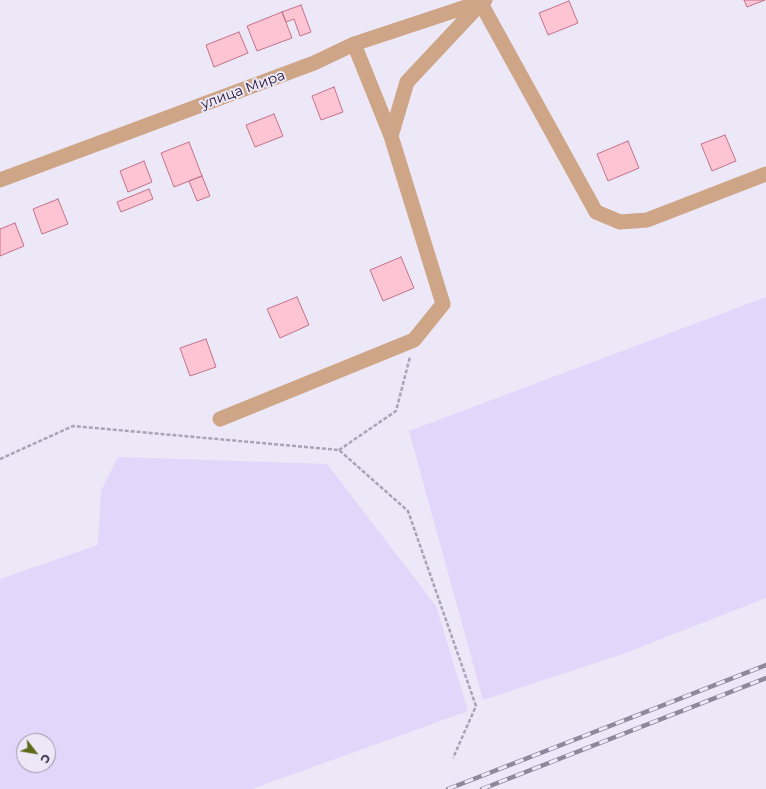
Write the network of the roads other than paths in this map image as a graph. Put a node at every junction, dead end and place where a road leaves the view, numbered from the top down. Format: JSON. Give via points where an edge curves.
{"nodes":[{"id":1,"x":482,"y":1,"type":"edge"},
{"id":2,"x":354,"y":44,"type":"junction"},
{"id":3,"x":391,"y":136,"type":"junction"},
{"id":4,"x":766,"y":174,"type":"edge"},
{"id":5,"x":0,"y":180,"type":"edge"},
{"id":6,"x":220,"y":419,"type":"dead end"}],
"edges":[{"from":1,"to":2,"type":"street","name":"улица Мира"},
{"from":1,"to":3,"type":"street","via":[[407,82]]},
{"from":1,"to":4,"type":"street","via":[[596,212],[620,222],[647,220]]},
{"from":2,"to":3,"type":"street"},
{"from":2,"to":5,"type":"street","name":"улица Мира","via":[[314,63]]},
{"from":3,"to":6,"type":"street","via":[[444,304],[414,340]]}]}
